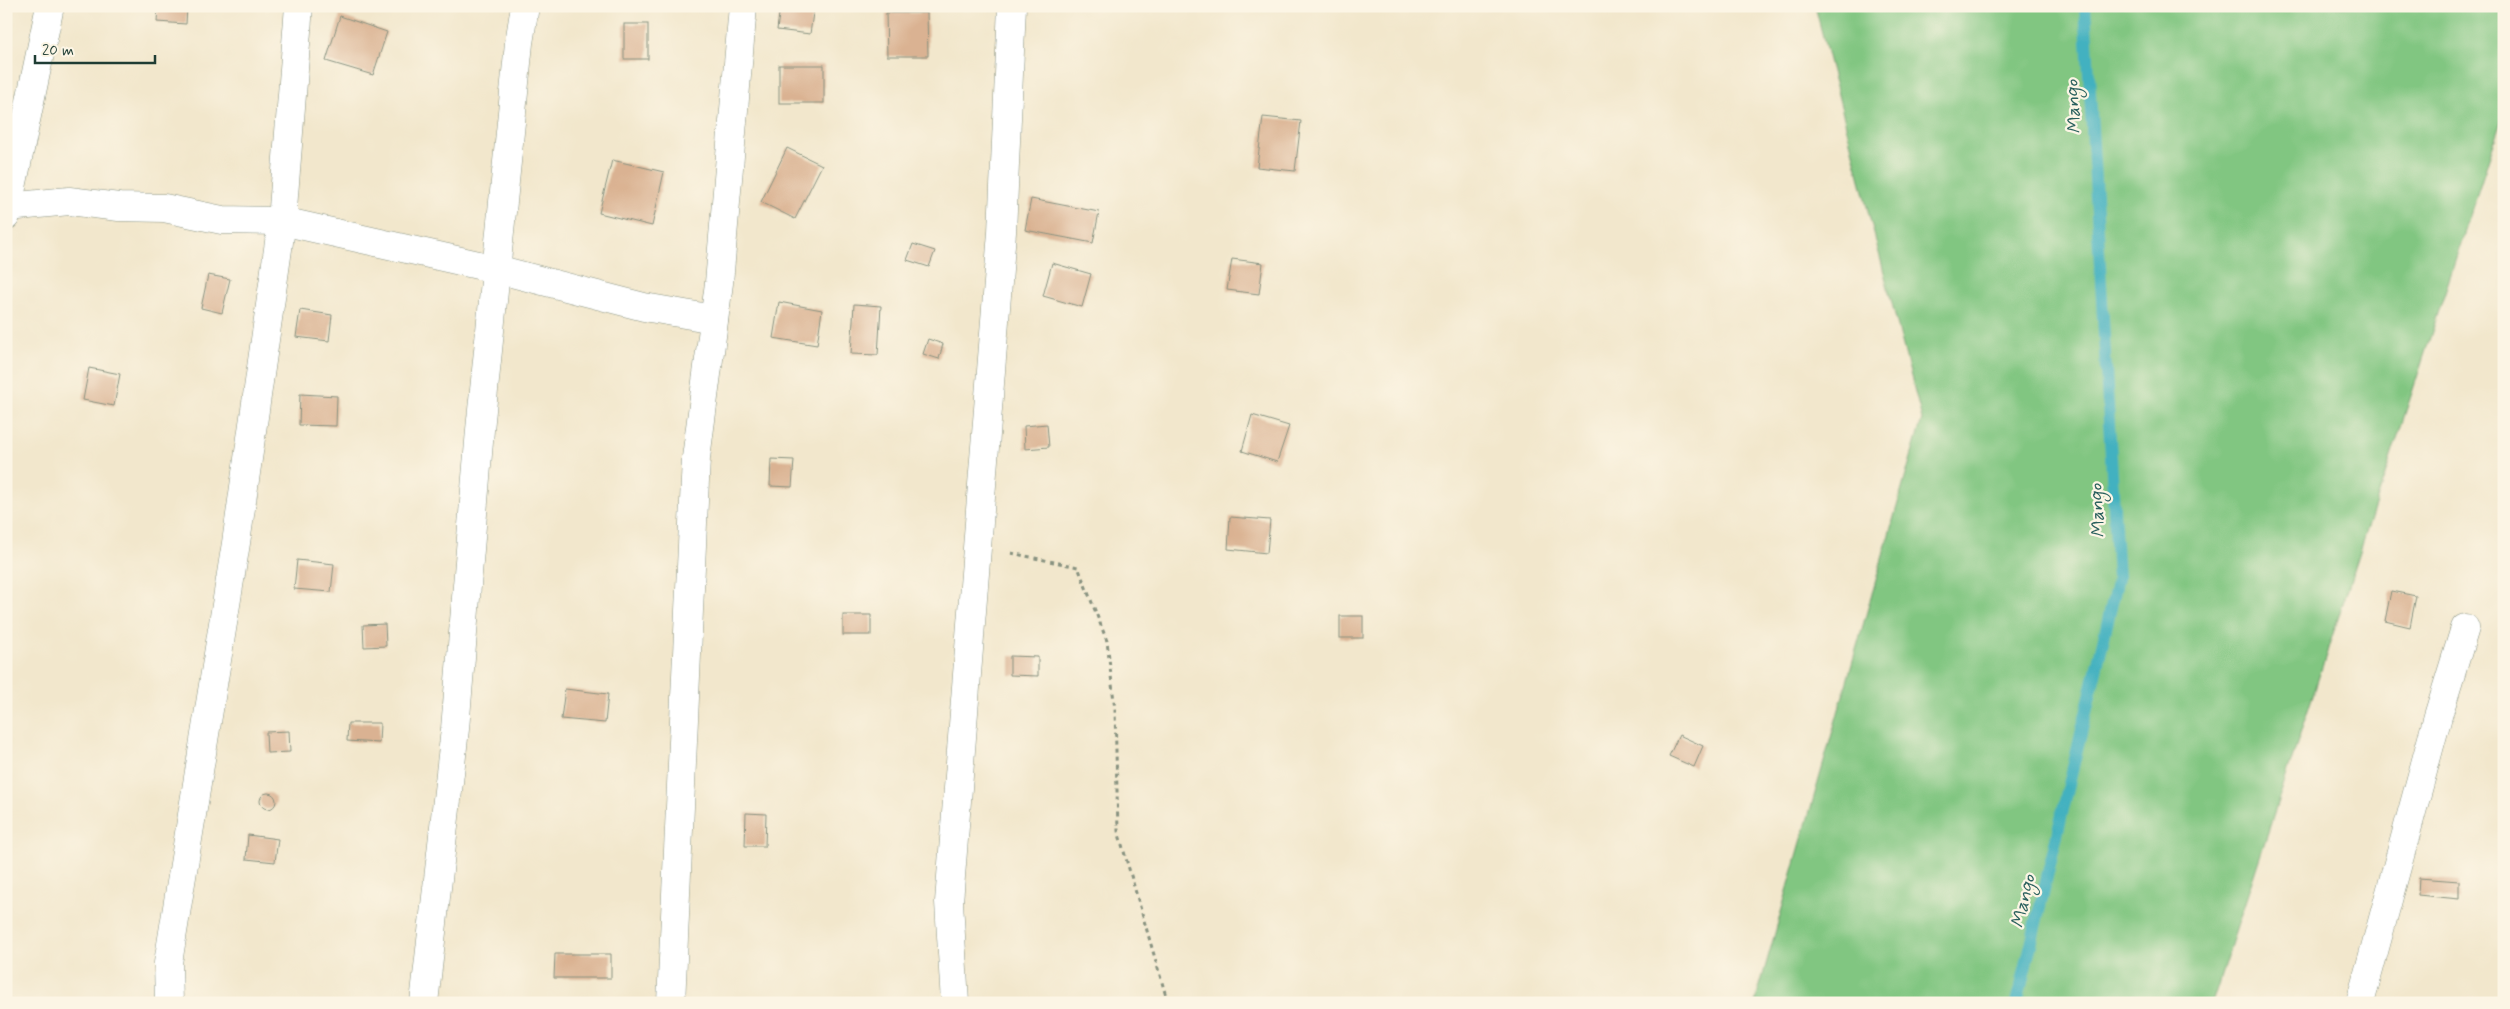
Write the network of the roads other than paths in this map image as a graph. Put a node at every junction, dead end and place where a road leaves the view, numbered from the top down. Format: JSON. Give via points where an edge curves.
{"nodes":[{"id":1,"x":50,"y":6,"type":"edge"},
{"id":2,"x":299,"y":6,"type":"edge"},
{"id":3,"x":525,"y":6,"type":"edge"},
{"id":4,"x":743,"y":6,"type":"edge"},
{"id":5,"x":1012,"y":6,"type":"edge"},
{"id":6,"x":7,"y":211,"type":"edge"},
{"id":7,"x":282,"y":221,"type":"junction"},
{"id":8,"x":496,"y":269,"type":"junction"},
{"id":9,"x":714,"y":319,"type":"junction"},
{"id":10,"x":2464,"y":628,"type":"dead end"},
{"id":11,"x":169,"y":1003,"type":"edge"},
{"id":12,"x":424,"y":1003,"type":"edge"},
{"id":13,"x":672,"y":1003,"type":"edge"},
{"id":14,"x":955,"y":1003,"type":"edge"},
{"id":15,"x":2360,"y":1003,"type":"edge"}],
"edges":[{"from":1,"to":6,"type":"street"},
{"from":2,"to":7,"type":"street"},
{"from":3,"to":8,"type":"street"},
{"from":4,"to":9,"type":"street"},
{"from":5,"to":14,"type":"street","via":[[1002,232],[949,902]]},
{"from":6,"to":7,"type":"street","via":[[69,201],[164,208],[222,220]]},
{"from":7,"to":8,"type":"street"},
{"from":7,"to":11,"type":"street","via":[[234,553],[168,963]]},
{"from":8,"to":9,"type":"street","via":[[644,307]]},
{"from":8,"to":12,"type":"street","via":[[455,729]]},
{"from":9,"to":13,"type":"street","via":[[696,458]]},
{"from":10,"to":15,"type":"street"}]}
